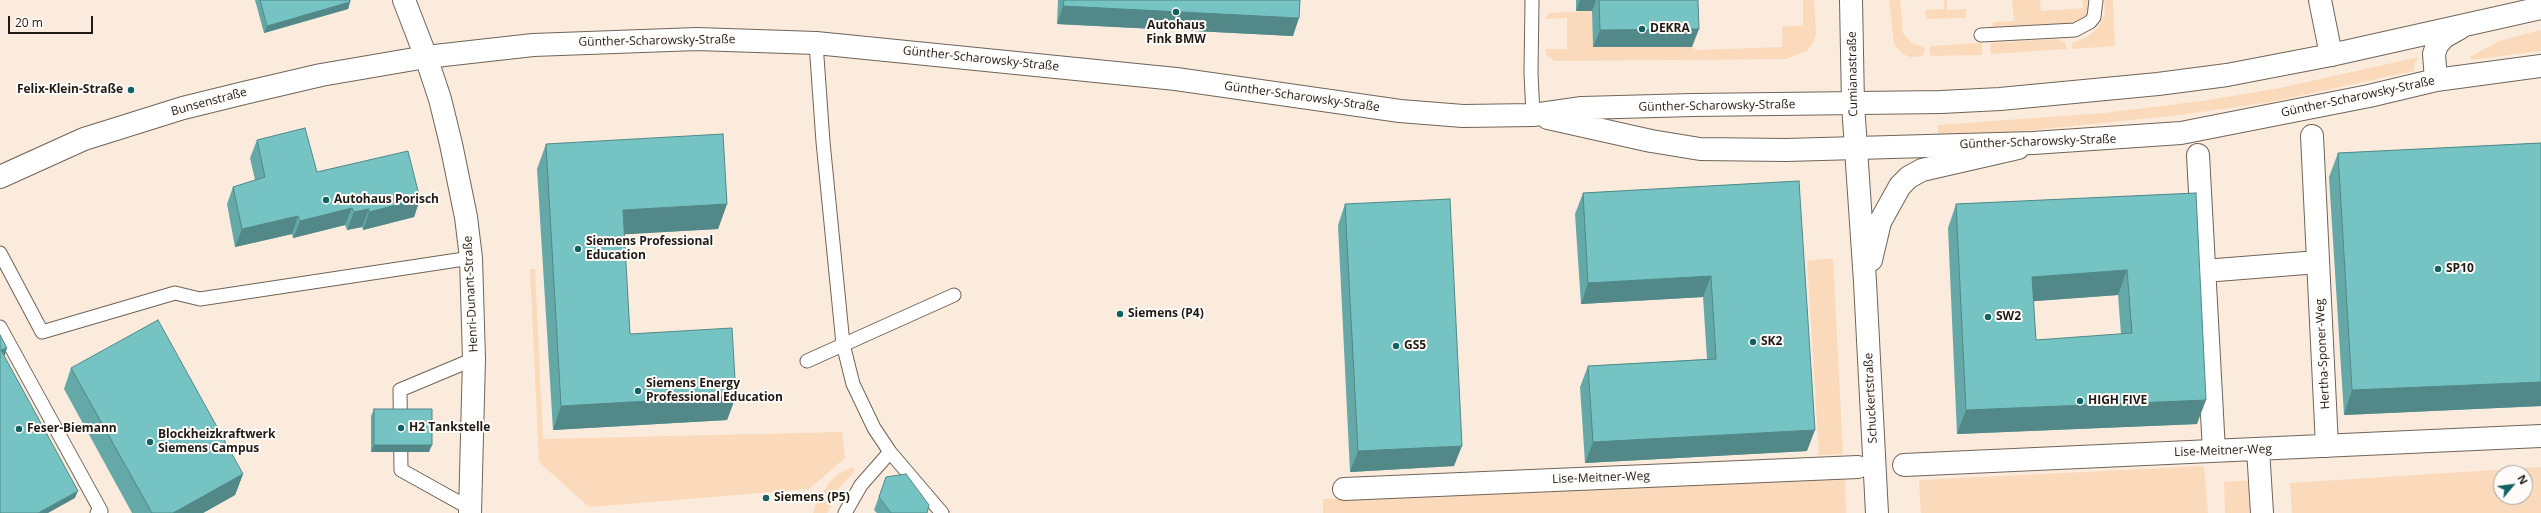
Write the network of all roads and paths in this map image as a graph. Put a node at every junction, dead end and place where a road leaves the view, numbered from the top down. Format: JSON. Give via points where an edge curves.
{"nodes":[{"id":1,"x":404,"y":0,"type":"edge"},
{"id":2,"x":1532,"y":0,"type":"edge"},
{"id":3,"x":1851,"y":0,"type":"edge"},
{"id":4,"x":2096,"y":0,"type":"edge"},
{"id":5,"x":2320,"y":0,"type":"edge"},
{"id":6,"x":2541,"y":8,"type":"edge"},
{"id":7,"x":2470,"y":23,"type":"junction"},
{"id":8,"x":1981,"y":35,"type":"dead end"},
{"id":9,"x":816,"y":43,"type":"junction"},
{"id":10,"x":2331,"y":56,"type":"junction"},
{"id":11,"x":426,"y":57,"type":"junction"},
{"id":12,"x":2541,"y":66,"type":"edge"},
{"id":13,"x":2436,"y":80,"type":"junction"},
{"id":14,"x":1853,"y":104,"type":"junction"},
{"id":15,"x":1533,"y":115,"type":"junction"},
{"id":16,"x":2312,"y":136,"type":"dead end"},
{"id":17,"x":2033,"y":143,"type":"junction"},
{"id":18,"x":1855,"y":147,"type":"junction"},
{"id":19,"x":2198,"y":155,"type":"dead end"},
{"id":20,"x":0,"y":177,"type":"edge"},
{"id":21,"x":0,"y":253,"type":"edge"},
{"id":22,"x":471,"y":258,"type":"junction"},
{"id":23,"x":2318,"y":262,"type":"junction"},
{"id":24,"x":2204,"y":271,"type":"junction"},
{"id":25,"x":1866,"y":282,"type":"junction"},
{"id":26,"x":954,"y":295,"type":"dead end"},
{"id":27,"x":0,"y":327,"type":"edge"},
{"id":28,"x":843,"y":344,"type":"junction"},
{"id":29,"x":474,"y":360,"type":"junction"},
{"id":30,"x":807,"y":361,"type":"dead end"},
{"id":31,"x":2541,"y":436,"type":"edge"},
{"id":32,"x":2327,"y":446,"type":"junction"},
{"id":33,"x":2258,"y":449,"type":"junction"},
{"id":34,"x":2214,"y":451,"type":"junction"},
{"id":35,"x":890,"y":452,"type":"junction"},
{"id":36,"x":1904,"y":465,"type":"dead end"},
{"id":37,"x":1858,"y":467,"type":"dead end"},
{"id":38,"x":1344,"y":489,"type":"dead end"},
{"id":39,"x":471,"y":511,"type":"edge"},
{"id":40,"x":97,"y":513,"type":"edge"},
{"id":41,"x":845,"y":513,"type":"edge"},
{"id":42,"x":942,"y":513,"type":"edge"},
{"id":43,"x":1877,"y":513,"type":"edge"},
{"id":44,"x":2262,"y":513,"type":"edge"}],
"edges":[{"from":1,"to":11,"type":"street"},
{"from":2,"to":15,"type":"lane"},
{"from":3,"to":14,"type":"street","name":"Cumianastraße"},
{"from":4,"to":8,"type":"lane","via":[[2094,17],[2075,30]]},
{"from":5,"to":10,"type":"street"},
{"from":6,"to":7,"type":"street","name":"Günther-Scharowsky-Straße"},
{"from":7,"to":10,"type":"street","name":"Günther-Scharowsky-Straße"},
{"from":7,"to":13,"type":"street","via":[[2444,37],[2437,45],[2434,54]]},
{"from":9,"to":11,"type":"street","name":"Günther-Scharowsky-Straße","via":[[697,39],[632,40],[533,45]]},
{"from":9,"to":15,"type":"street","name":"Günther-Scharowsky-Straße","via":[[1176,79],[1400,111],[1463,116]]},
{"from":9,"to":28,"type":"lane"},
{"from":10,"to":14,"type":"street","name":"Günther-Scharowsky-Straße","via":[[2227,75],[2158,84],[2000,99]]},
{"from":11,"to":20,"type":"street","name":"Bunsenstraße","via":[[320,75],[183,108],[84,139]]},
{"from":11,"to":22,"type":"street","name":"Henri-Dunant-Straße","via":[[444,114],[466,217]]},
{"from":12,"to":13,"type":"street","name":"Günther-Scharowsky-Straße"},
{"from":13,"to":17,"type":"street","name":"Günther-Scharowsky-Straße","via":[[2182,133]]},
{"from":14,"to":15,"type":"street","name":"Günther-Scharowsky-Straße","via":[[1582,108]]},
{"from":14,"to":18,"type":"street","name":"Cumianastraße"},
{"from":15,"to":18,"type":"street","name":"Günther-Scharowsky-Straße","via":[[1700,149],[1779,150]]},
{"from":16,"to":23,"type":"street","name":"Hertha-Sponer-Weg"},
{"from":17,"to":18,"type":"street","name":"Günther-Scharowsky-Straße"},
{"from":17,"to":25,"type":"street","name":"Schuckertstraße","via":[[1922,170],[1909,177],[1900,186],[1880,222]]},
{"from":18,"to":25,"type":"street","name":"Schuckertstraße"},
{"from":19,"to":24,"type":"street"},
{"from":21,"to":22,"type":"lane","via":[[42,332],[175,293],[200,299]]},
{"from":22,"to":29,"type":"street","name":"Henri-Dunant-Straße"},
{"from":23,"to":24,"type":"street"},
{"from":23,"to":32,"type":"street","name":"Hertha-Sponer-Weg"},
{"from":24,"to":34,"type":"street"},
{"from":25,"to":43,"type":"street","name":"Schuckertstraße"},
{"from":26,"to":28,"type":"lane"},
{"from":27,"to":40,"type":"lane","via":[[101,511]]},
{"from":28,"to":30,"type":"lane"},
{"from":28,"to":35,"type":"lane","via":[[853,384],[874,428]]},
{"from":29,"to":39,"type":"street","name":"Henri-Dunant-Straße"},
{"from":29,"to":39,"type":"lane","via":[[400,390],[401,470]]},
{"from":31,"to":32,"type":"street","name":"Lise-Meitner-Weg"},
{"from":32,"to":33,"type":"street","name":"Lise-Meitner-Weg"},
{"from":33,"to":34,"type":"street","name":"Lise-Meitner-Weg"},
{"from":33,"to":44,"type":"street"},
{"from":34,"to":36,"type":"street","name":"Lise-Meitner-Weg"},
{"from":35,"to":41,"type":"lane","via":[[861,485]]},
{"from":35,"to":42,"type":"lane"},
{"from":37,"to":38,"type":"street","name":"Lise-Meitner-Weg"}]}
